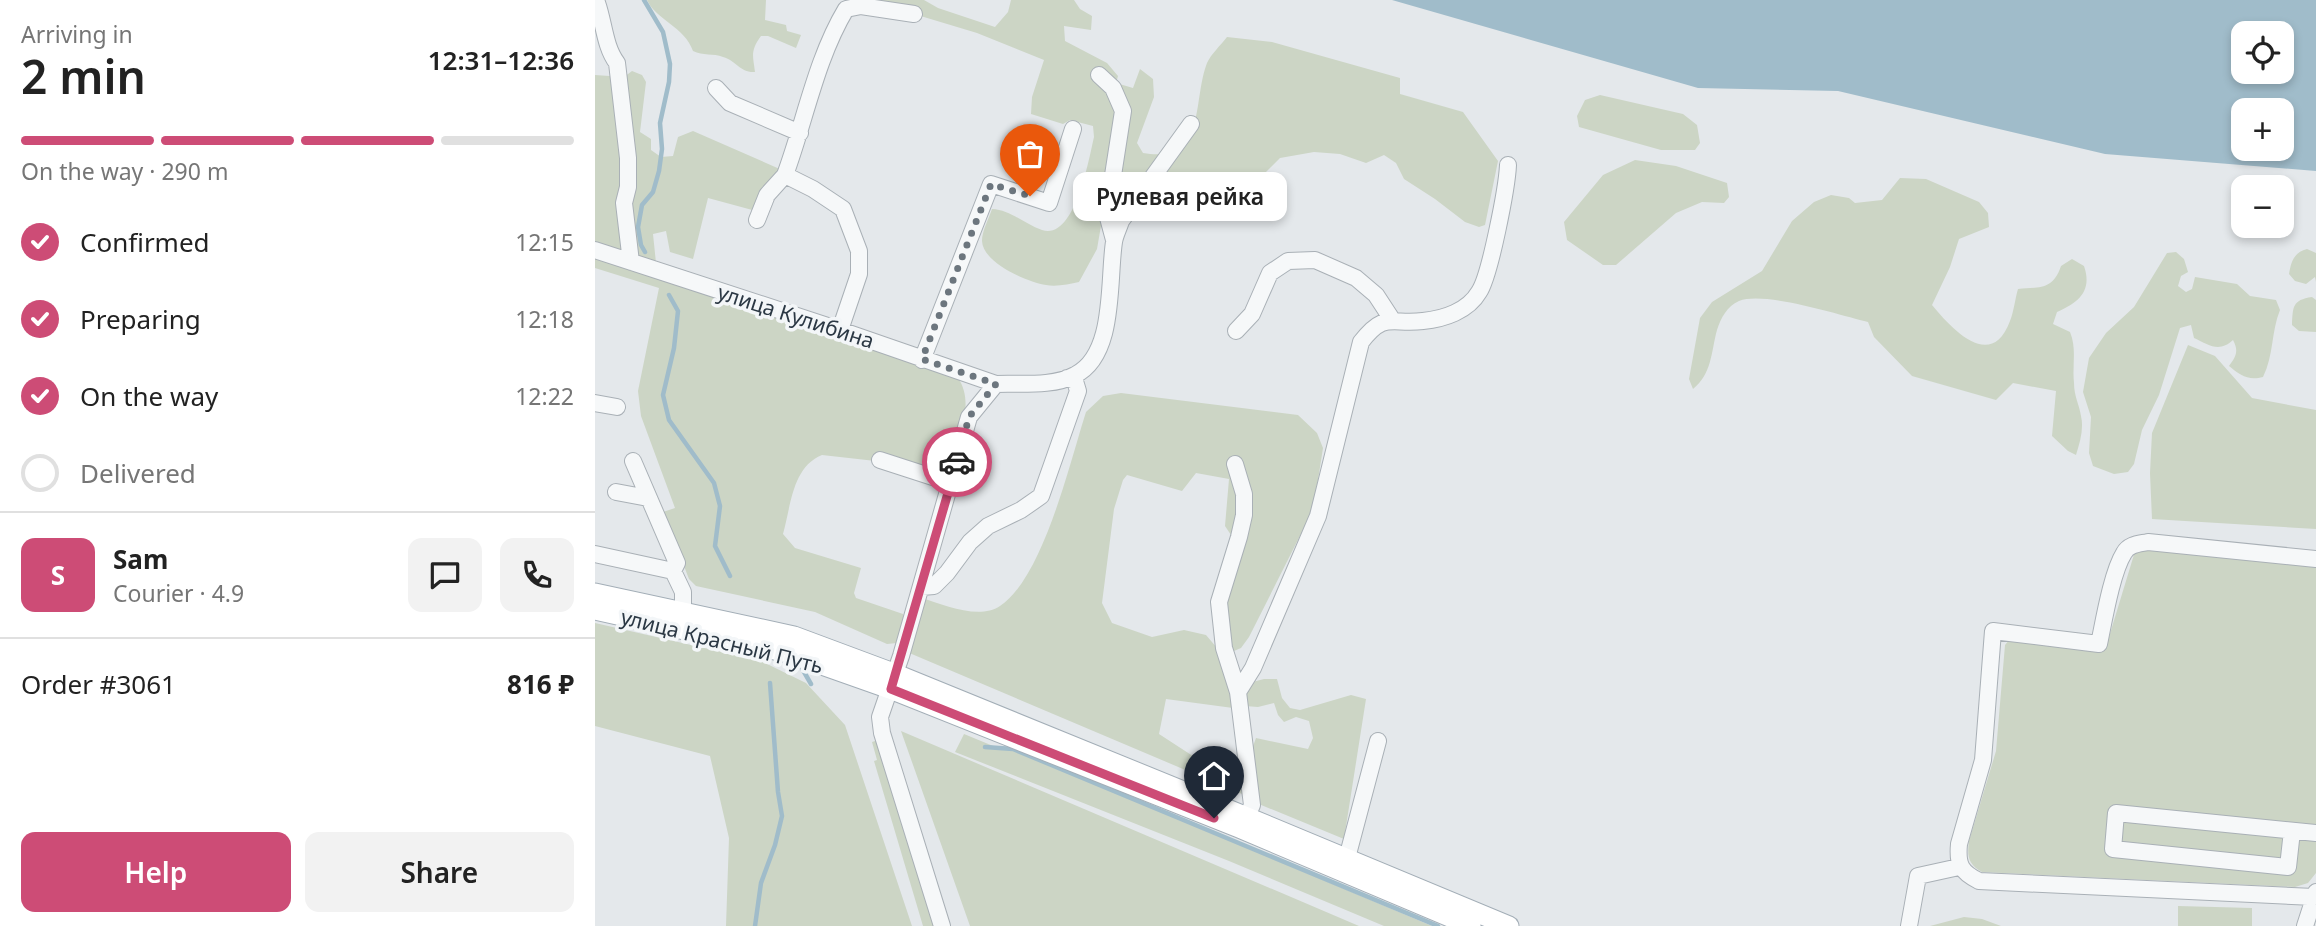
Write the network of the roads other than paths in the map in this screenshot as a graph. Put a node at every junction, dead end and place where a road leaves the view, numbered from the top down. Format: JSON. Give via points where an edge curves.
{"nodes":[{"id":1,"x":596,"y":0,"type":"edge"},
{"id":2,"x":914,"y":14,"type":"dead end"},
{"id":3,"x":1099,"y":75,"type":"dead end"},
{"id":4,"x":716,"y":88,"type":"dead end"},
{"id":5,"x":1191,"y":124,"type":"dead end"},
{"id":6,"x":1073,"y":129,"type":"dead end"},
{"id":7,"x":800,"y":133,"type":"junction"},
{"id":8,"x":1508,"y":165,"type":"dead end"},
{"id":9,"x":785,"y":175,"type":"junction"},
{"id":10,"x":757,"y":220,"type":"dead end"},
{"id":11,"x":1114,"y":240,"type":"junction"},
{"id":12,"x":595,"y":250,"type":"edge"},
{"id":13,"x":631,"y":262,"type":"junction"},
{"id":14,"x":1393,"y":321,"type":"junction"},
{"id":15,"x":840,"y":330,"type":"junction"},
{"id":16,"x":1236,"y":331,"type":"dead end"},
{"id":17,"x":922,"y":359,"type":"junction"},
{"id":18,"x":1067,"y":378,"type":"junction"},
{"id":19,"x":996,"y":384,"type":"junction"},
{"id":20,"x":595,"y":403,"type":"edge"},
{"id":21,"x":617,"y":407,"type":"dead end"},
{"id":22,"x":880,"y":460,"type":"dead end"},
{"id":23,"x":633,"y":461,"type":"dead end"},
{"id":24,"x":1235,"y":464,"type":"dead end"},
{"id":25,"x":951,"y":483,"type":"junction"},
{"id":26,"x":616,"y":492,"type":"dead end"},
{"id":27,"x":648,"y":498,"type":"junction"},
{"id":28,"x":595,"y":554,"type":"edge"},
{"id":29,"x":2316,"y":559,"type":"edge"},
{"id":30,"x":673,"y":571,"type":"junction"},
{"id":31,"x":922,"y":587,"type":"junction"},
{"id":32,"x":595,"y":593,"type":"edge"},
{"id":33,"x":595,"y":610,"type":"edge"},
{"id":34,"x":683,"y":612,"type":"junction"},
{"id":35,"x":893,"y":682,"type":"junction"},
{"id":36,"x":1238,"y":692,"type":"junction"},
{"id":37,"x":1378,"y":741,"type":"dead end"},
{"id":38,"x":1247,"y":817,"type":"junction"},
{"id":39,"x":2292,"y":831,"type":"junction"},
{"id":40,"x":2316,"y":833,"type":"edge"},
{"id":41,"x":1347,"y":858,"type":"junction"},
{"id":42,"x":1959,"y":867,"type":"junction"},
{"id":43,"x":2315,"y":894,"type":"edge"},
{"id":44,"x":941,"y":926,"type":"edge"},
{"id":45,"x":1471,"y":926,"type":"edge"},
{"id":46,"x":1509,"y":926,"type":"edge"},
{"id":47,"x":1909,"y":926,"type":"edge"},
{"id":48,"x":2305,"y":926,"type":"edge"}],
"edges":[{"from":1,"to":13,"type":"street","via":[[610,54],[617,63],[628,158],[624,203]]},
{"from":2,"to":7,"type":"street","via":[[861,6],[846,9],[835,27]]},
{"from":3,"to":11,"type":"street","via":[[1113,88],[1123,111],[1107,214]]},
{"from":4,"to":7,"type":"street","via":[[730,103]]},
{"from":5,"to":11,"type":"street","via":[[1121,221]]},
{"from":6,"to":17,"type":"street","via":[[1049,203],[991,184]]},
{"from":7,"to":9,"type":"street"},
{"from":8,"to":14,"type":"street","via":[[1479,292],[1460,311],[1422,321]]},
{"from":9,"to":10,"type":"street","via":[[768,195]]},
{"from":9,"to":15,"type":"street","via":[[843,209],[859,251],[859,274]]},
{"from":11,"to":18,"type":"street","via":[[1107,317],[1097,354],[1091,365]]},
{"from":12,"to":13,"type":"street","name":"улица Кулибина"},
{"from":13,"to":15,"type":"street","name":"улица Кулибина"},
{"from":14,"to":16,"type":"street","via":[[1376,295],[1356,278],[1315,260],[1288,261],[1270,273],[1252,314]]},
{"from":14,"to":36,"type":"street","via":[[1372,328],[1361,342],[1318,516],[1253,668]]},
{"from":15,"to":17,"type":"street","name":"улица Кулибина"},
{"from":17,"to":19,"type":"street","name":"улица Кулибина"},
{"from":18,"to":19,"type":"street"},
{"from":18,"to":31,"type":"street","via":[[1075,381],[1078,391],[1041,496],[988,526],[934,586]]},
{"from":19,"to":25,"type":"street","via":[[969,417]]},
{"from":20,"to":21,"type":"street"},
{"from":22,"to":25,"type":"street"},
{"from":23,"to":27,"type":"street"},
{"from":24,"to":36,"type":"street","via":[[1244,494],[1244,515],[1219,602],[1224,648]]},
{"from":25,"to":31,"type":"street"},
{"from":26,"to":27,"type":"street"},
{"from":27,"to":30,"type":"street","via":[[677,563]]},
{"from":28,"to":30,"type":"street"},
{"from":29,"to":42,"type":"street","via":[[2134,544],[2124,551],[2117,571],[2099,644],[1993,631],[1983,760],[1959,844]]},
{"from":30,"to":34,"type":"street","via":[[683,592]]},
{"from":31,"to":35,"type":"street"},
{"from":32,"to":34,"type":"main road","name":"улица Красный Путь"},
{"from":33,"to":35,"type":"main road","name":"улица Красный Путь","via":[[788,653]]},
{"from":34,"to":35,"type":"main road","name":"улица Красный Путь","via":[[794,636]]},
{"from":35,"to":38,"type":"main road","name":"улица Красный Путь"},
{"from":35,"to":44,"type":"street","via":[[880,717],[882,733]]},
{"from":35,"to":45,"type":"main road","name":"улица Красный Путь"},
{"from":36,"to":38,"type":"street","via":[[1252,805]]},
{"from":37,"to":41,"type":"street"},
{"from":38,"to":41,"type":"main road","name":"улица Красный Путь"},
{"from":39,"to":39,"type":"street","via":[[2288,867],[2113,849],[2116,813]]},
{"from":39,"to":40,"type":"street"},
{"from":41,"to":46,"type":"main road","name":"улица Красный Путь"},
{"from":42,"to":43,"type":"street","via":[[1979,881]]},
{"from":42,"to":47,"type":"street","via":[[1918,876]]},
{"from":43,"to":48,"type":"street"}]}
